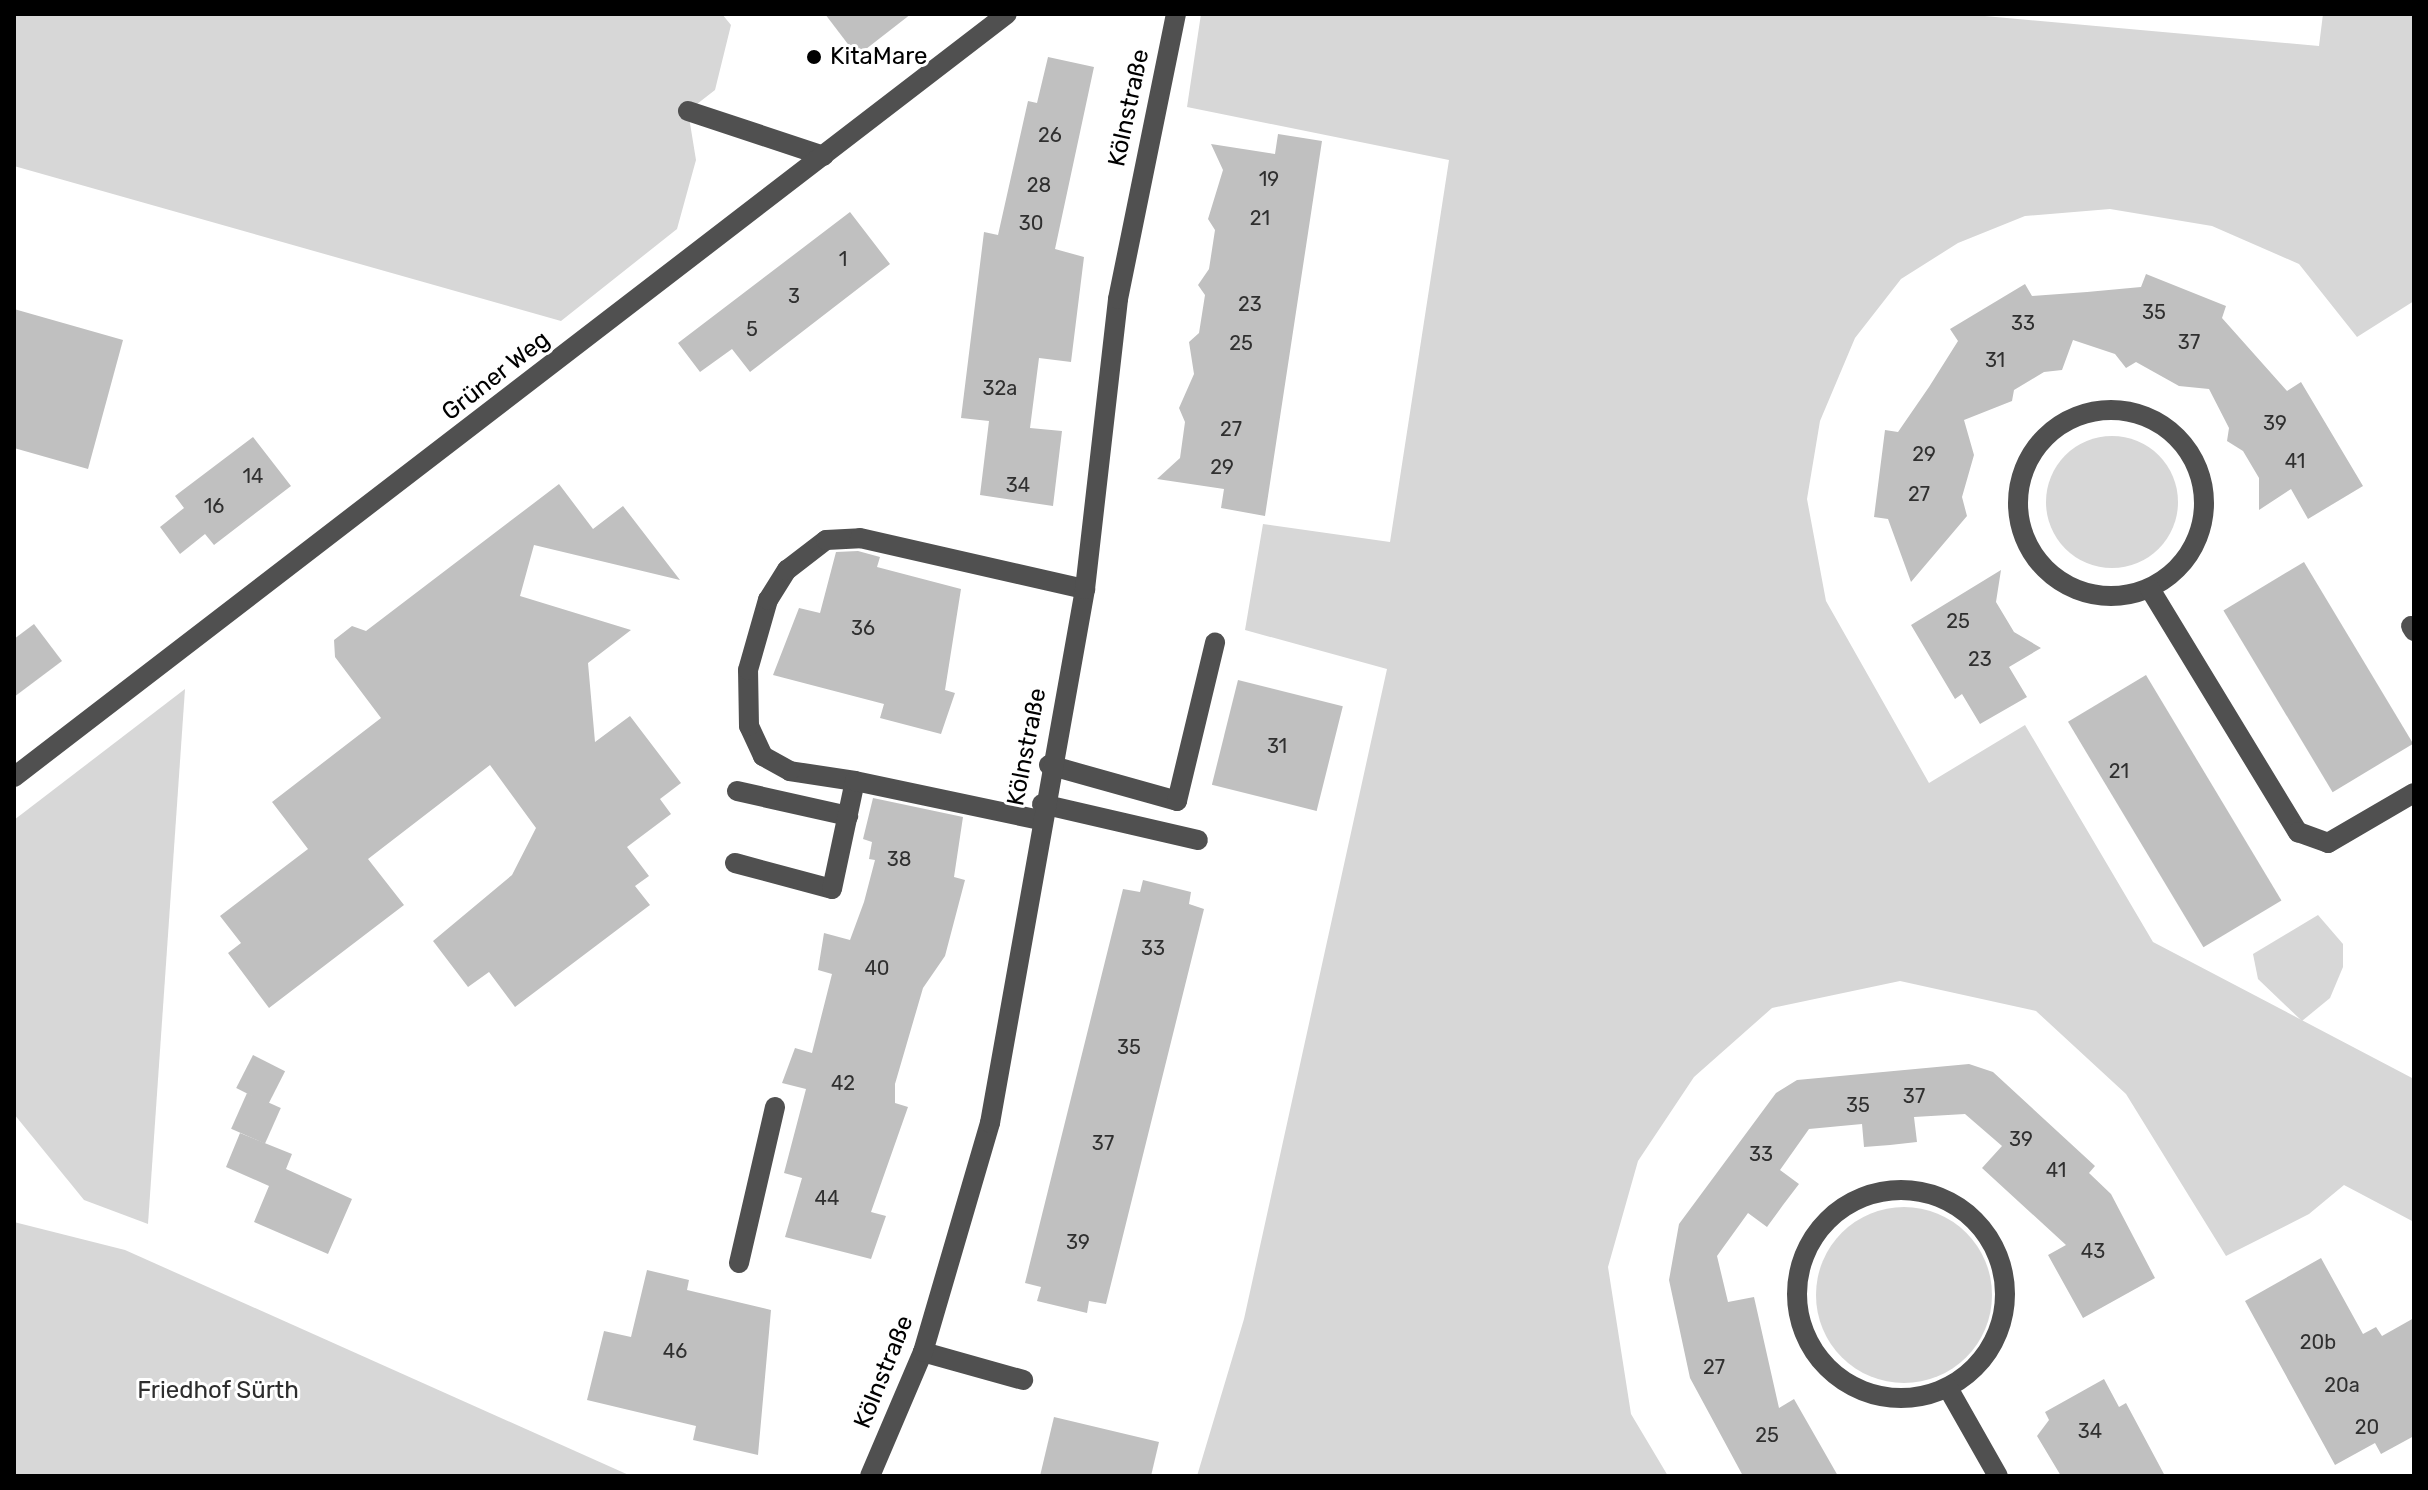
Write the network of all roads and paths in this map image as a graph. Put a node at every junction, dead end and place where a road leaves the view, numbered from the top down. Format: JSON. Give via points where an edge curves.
{"nodes":[{"id":1,"x":1007,"y":14,"type":"edge"},
{"id":2,"x":1176,"y":14,"type":"edge"},
{"id":3,"x":688,"y":111,"type":"dead end"},
{"id":4,"x":824,"y":156,"type":"junction"},
{"id":5,"x":1085,"y":589,"type":"junction"},
{"id":6,"x":2150,"y":589,"type":"junction"},
{"id":7,"x":1215,"y":643,"type":"dead end"},
{"id":8,"x":1049,"y":765,"type":"junction"},
{"id":9,"x":14,"y":777,"type":"edge"},
{"id":10,"x":855,"y":781,"type":"junction"},
{"id":11,"x":737,"y":791,"type":"dead end"},
{"id":12,"x":2414,"y":793,"type":"edge"},
{"id":13,"x":1041,"y":812,"type":"junction"},
{"id":14,"x":848,"y":816,"type":"junction"},
{"id":15,"x":1198,"y":840,"type":"dead end"},
{"id":16,"x":735,"y":863,"type":"dead end"},
{"id":17,"x":775,"y":1107,"type":"dead end"},
{"id":18,"x":739,"y":1263,"type":"dead end"},
{"id":19,"x":923,"y":1352,"type":"junction"},
{"id":20,"x":1023,"y":1380,"type":"dead end"},
{"id":21,"x":1948,"y":1388,"type":"junction"},
{"id":22,"x":870,"y":1476,"type":"edge"},
{"id":23,"x":1998,"y":1476,"type":"edge"}],
"edges":[{"from":1,"to":4,"type":"street","name":"Grüner Weg"},
{"from":2,"to":5,"type":"street","name":"Kölnstraße","via":[[1118,299]]},
{"from":3,"to":4,"type":"street"},
{"from":4,"to":9,"type":"street","name":"Grüner Weg"},
{"from":5,"to":8,"type":"street","name":"Kölnstraße"},
{"from":5,"to":10,"type":"street","via":[[860,538],[826,540],[787,570],[768,600],[748,670],[749,726],[763,756],[790,771]]},
{"from":6,"to":6,"type":"street","via":[[2174,573],[2203,526],[2199,470],[2164,425],[2125,411],[2083,413],[2057,425],[2031,456],[2017,496],[2019,523],[2029,549],[2069,587],[2123,596]]},
{"from":6,"to":12,"type":"street","via":[[2298,832],[2328,843]]},
{"from":7,"to":8,"type":"street","via":[[1177,801]]},
{"from":8,"to":13,"type":"street","name":"Kölnstraße"},
{"from":10,"to":13,"type":"street"},
{"from":10,"to":14,"type":"street"},
{"from":11,"to":14,"type":"street"},
{"from":13,"to":15,"type":"street"},
{"from":13,"to":19,"type":"street","name":"Kölnstraße","via":[[990,1123]]},
{"from":14,"to":16,"type":"street","via":[[832,889]]},
{"from":17,"to":18,"type":"street"},
{"from":19,"to":20,"type":"street"},
{"from":19,"to":22,"type":"street","name":"Kölnstraße"},
{"from":21,"to":21,"type":"street","via":[[1901,1398],[1873,1395],[1824,1365],[1808,1341],[1798,1314],[1803,1257],[1817,1232],[1861,1197],[1917,1191],[1944,1199],[1968,1214],[2000,1260],[2005,1288],[1994,1342]]},
{"from":21,"to":23,"type":"street"}]}
